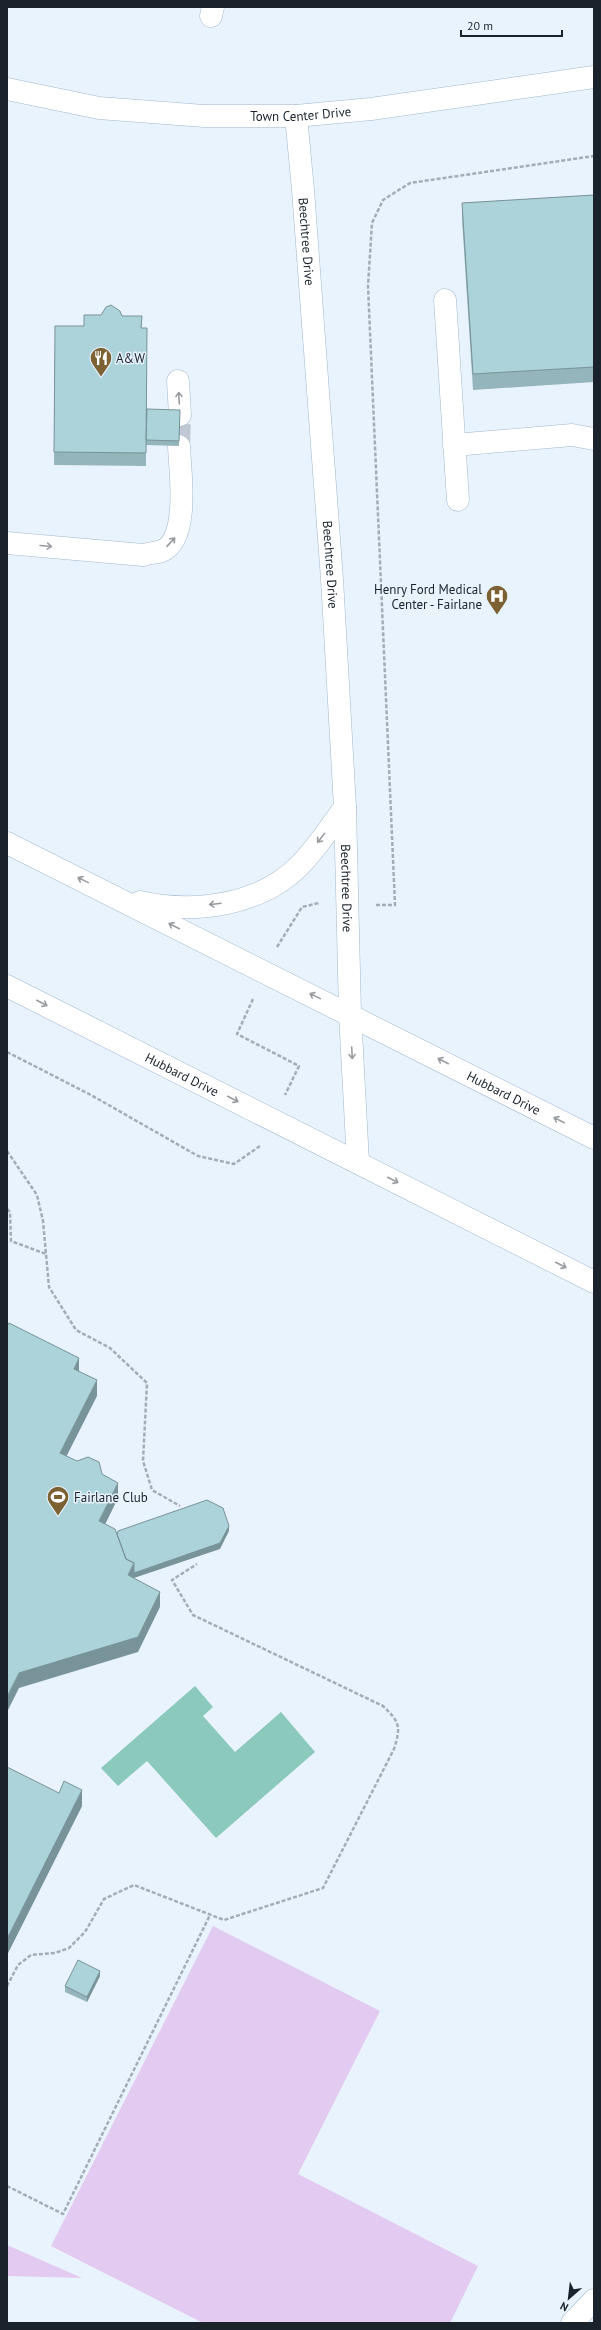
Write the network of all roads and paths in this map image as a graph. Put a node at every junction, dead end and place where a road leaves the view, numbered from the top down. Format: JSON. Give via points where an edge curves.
{"nodes":[{"id":1,"x":594,"y":77,"type":"edge"},
{"id":2,"x":7,"y":89,"type":"edge"},
{"id":3,"x":296,"y":116,"type":"junction"},
{"id":4,"x":594,"y":156,"type":"edge"},
{"id":5,"x":445,"y":300,"type":"dead end"},
{"id":6,"x":178,"y":382,"type":"dead end"},
{"id":7,"x":180,"y":415,"type":"tunnel mouth"},
{"id":8,"x":594,"y":439,"type":"edge"},
{"id":9,"x":454,"y":445,"type":"junction"},
{"id":10,"x":179,"y":446,"type":"tunnel mouth"},
{"id":11,"x":458,"y":500,"type":"dead end"},
{"id":12,"x":7,"y":543,"type":"edge"},
{"id":13,"x":345,"y":807,"type":"junction"},
{"id":14,"x":7,"y":843,"type":"edge"},
{"id":15,"x":118,"y":898,"type":"junction"},
{"id":16,"x":317,"y":902,"type":"dead end"},
{"id":17,"x":395,"y":905,"type":"dead end"},
{"id":18,"x":282,"y":936,"type":"dead end"},
{"id":19,"x":7,"y":986,"type":"edge"},
{"id":20,"x":256,"y":994,"type":"dead end"},
{"id":21,"x":350,"y":1014,"type":"junction"},
{"id":22,"x":7,"y":1052,"type":"edge"},
{"id":23,"x":286,"y":1093,"type":"dead end"},
{"id":24,"x":594,"y":1138,"type":"edge"},
{"id":25,"x":260,"y":1145,"type":"dead end"},
{"id":26,"x":7,"y":1151,"type":"edge"},
{"id":27,"x":358,"y":1162,"type":"junction"},
{"id":28,"x":7,"y":1209,"type":"edge"},
{"id":29,"x":46,"y":1254,"type":"junction"},
{"id":30,"x":594,"y":1282,"type":"edge"},
{"id":31,"x":180,"y":1506,"type":"dead end"},
{"id":32,"x":197,"y":1564,"type":"dead end"},
{"id":33,"x":210,"y":1915,"type":"junction"},
{"id":34,"x":7,"y":1986,"type":"edge"},
{"id":35,"x":7,"y":2186,"type":"edge"},
{"id":36,"x":594,"y":2300,"type":"edge"},
{"id":37,"x":572,"y":2323,"type":"edge"}],
"edges":[{"from":1,"to":3,"type":"street","name":"Town Center Drive","via":[[371,109]]},
{"from":2,"to":3,"type":"street","name":"Town Center Drive","via":[[99,108],[204,116]]},
{"from":3,"to":13,"type":"street","name":"Beechtree Drive","via":[[304,190]]},
{"from":4,"to":17,"type":"path","via":[[410,183],[383,200],[372,223],[368,286]]},
{"from":5,"to":9,"type":"street"},
{"from":7,"to":6,"type":"street","one_way":true},
{"from":8,"to":9,"type":"street","via":[[572,435]]},
{"from":9,"to":11,"type":"street"},
{"from":12,"to":10,"type":"street","one_way":true,"via":[[143,554],[163,551],[176,536],[182,515]]},
{"from":13,"to":15,"type":"street","one_way":true,"via":[[301,864],[284,880],[263,892],[228,903],[191,907],[154,905]]},
{"from":13,"to":21,"type":"street","name":"Beechtree Drive"},
{"from":15,"to":14,"type":"street","name":"Hubbard Drive","one_way":true},
{"from":21,"to":15,"type":"street","name":"Hubbard Drive","one_way":true},
{"from":16,"to":18,"type":"path","via":[[302,907]]},
{"from":19,"to":27,"type":"street","name":"Hubbard Drive","one_way":true},
{"from":20,"to":23,"type":"path","via":[[237,1034],[299,1066]]},
{"from":24,"to":21,"type":"street","name":"Hubbard Drive","one_way":true},
{"from":21,"to":27,"type":"street","one_way":true},
{"from":22,"to":25,"type":"path","via":[[91,1095],[198,1156],[234,1164]]},
{"from":26,"to":29,"type":"path","via":[[37,1195]]},
{"from":27,"to":30,"type":"street","name":"Hubbard Drive","one_way":true},
{"from":28,"to":29,"type":"path","via":[[10,1212],[11,1240]]},
{"from":29,"to":31,"type":"path","via":[[49,1287],[76,1330],[110,1348],[147,1383],[143,1461],[152,1490]]},
{"from":32,"to":33,"type":"path","via":[[172,1580],[193,1615],[382,1706],[395,1717],[400,1731],[394,1750],[323,1888],[224,1920]]},
{"from":33,"to":34,"type":"path","via":[[134,1885],[104,1899],[85,1932],[69,1948],[55,1953],[31,1955],[18,1965]]},
{"from":33,"to":35,"type":"path","via":[[63,2214]]},
{"from":36,"to":37,"type":"street"}]}
